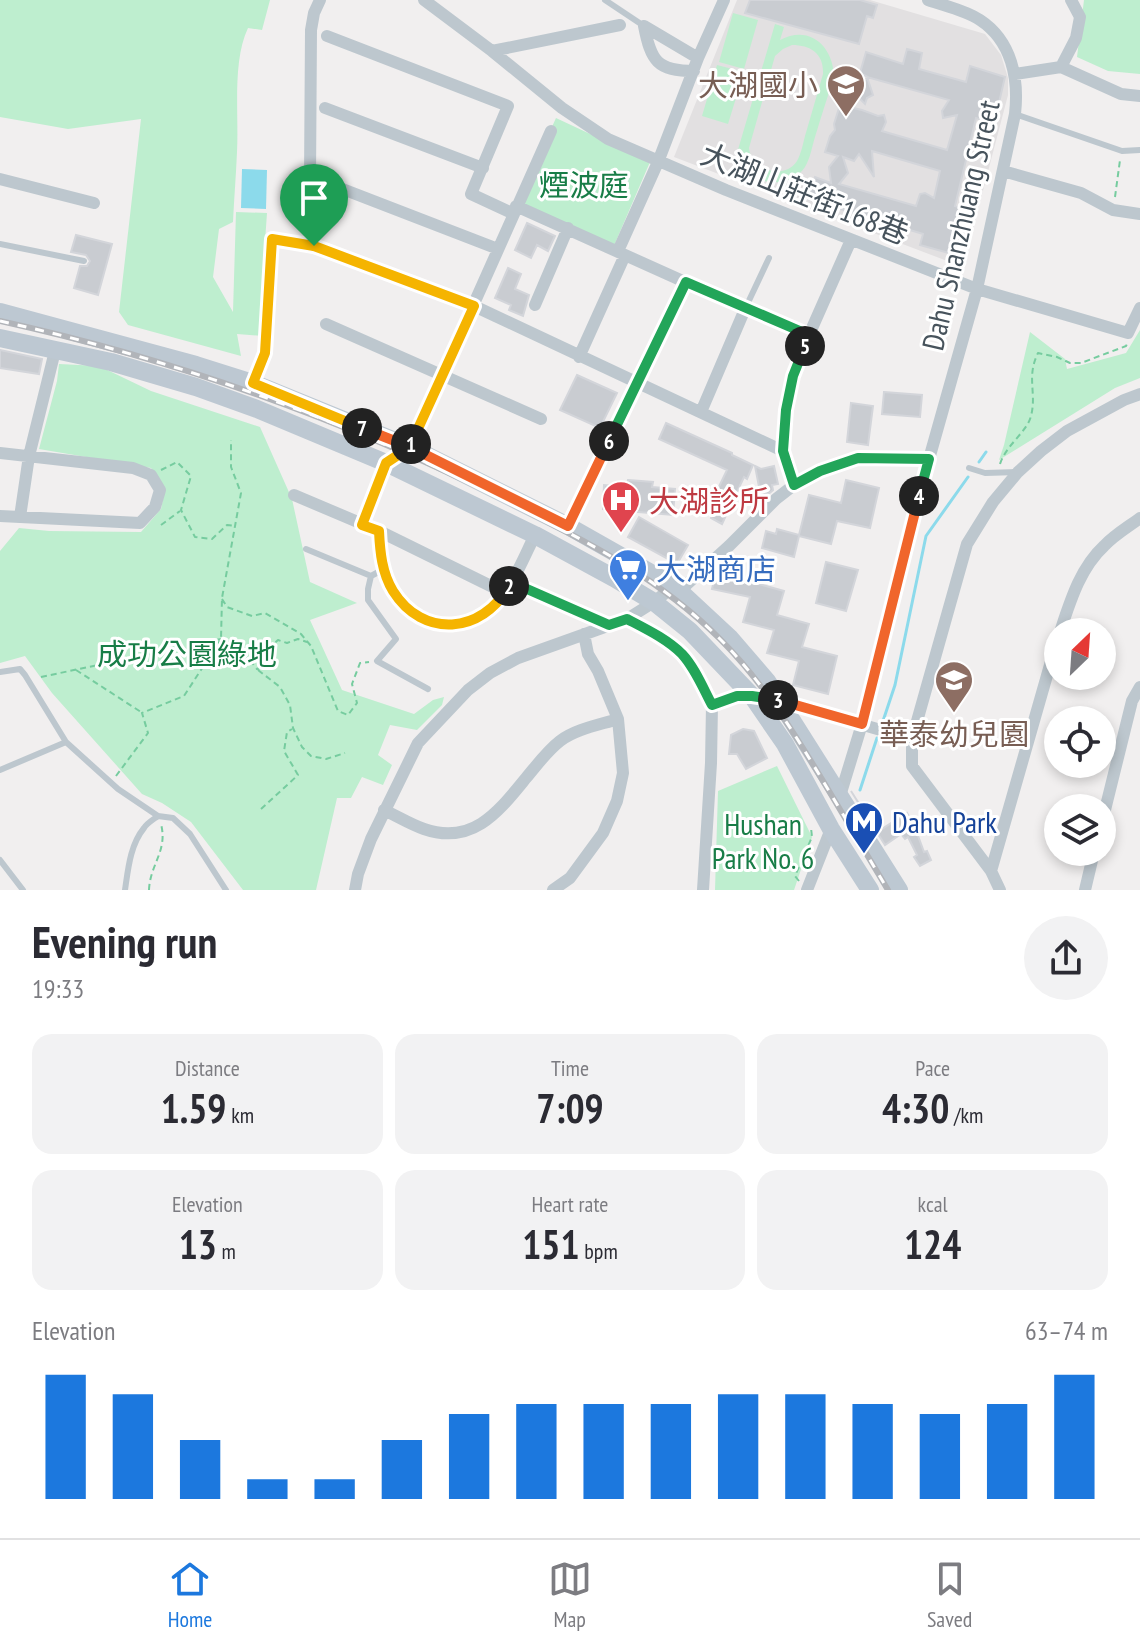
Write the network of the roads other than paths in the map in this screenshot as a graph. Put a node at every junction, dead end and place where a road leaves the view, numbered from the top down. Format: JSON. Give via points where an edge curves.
{"nodes":[{"id":1,"x":320,"y":0,"type":"edge"},
{"id":2,"x":424,"y":0,"type":"edge"},
{"id":3,"x":605,"y":0,"type":"edge"},
{"id":4,"x":724,"y":0,"type":"edge"},
{"id":5,"x":928,"y":0,"type":"edge"},
{"id":6,"x":1071,"y":0,"type":"edge"},
{"id":7,"x":620,"y":25,"type":"dead end"},
{"id":8,"x":644,"y":26,"type":"junction"},
{"id":9,"x":327,"y":36,"type":"dead end"},
{"id":10,"x":492,"y":51,"type":"junction"},
{"id":11,"x":696,"y":64,"type":"junction"},
{"id":12,"x":1061,"y":67,"type":"junction"},
{"id":13,"x":1015,"y":74,"type":"junction"},
{"id":14,"x":1140,"y":96,"type":"edge"},
{"id":15,"x":325,"y":108,"type":"dead end"},
{"id":16,"x":1015,"y":114,"type":"junction"},
{"id":17,"x":551,"y":131,"type":"dead end"},
{"id":18,"x":1140,"y":150,"type":"edge"},
{"id":19,"x":658,"y":162,"type":"junction"},
{"id":20,"x":483,"y":168,"type":"junction"},
{"id":21,"x":1003,"y":171,"type":"junction"},
{"id":22,"x":0,"y":179,"type":"edge"},
{"id":23,"x":327,"y":183,"type":"dead end"},
{"id":24,"x":94,"y":203,"type":"dead end"},
{"id":25,"x":515,"y":210,"type":"junction"},
{"id":26,"x":1140,"y":214,"type":"edge"},
{"id":27,"x":568,"y":228,"type":"junction"},
{"id":28,"x":851,"y":240,"type":"junction"},
{"id":29,"x":0,"y":244,"type":"edge"},
{"id":30,"x":314,"y":246,"type":"junction"},
{"id":31,"x":498,"y":249,"type":"junction"},
{"id":32,"x":622,"y":253,"type":"junction"},
{"id":33,"x":769,"y":258,"type":"dead end"},
{"id":34,"x":84,"y":261,"type":"dead end"},
{"id":35,"x":686,"y":282,"type":"junction"},
{"id":36,"x":977,"y":289,"type":"junction"},
{"id":37,"x":535,"y":305,"type":"dead end"},
{"id":38,"x":474,"y":306,"type":"junction"},
{"id":39,"x":1140,"y":308,"type":"edge"},
{"id":40,"x":745,"y":309,"type":"junction"},
{"id":41,"x":0,"y":312,"type":"edge"},
{"id":42,"x":326,"y":324,"type":"dead end"},
{"id":43,"x":809,"y":335,"type":"junction"},
{"id":44,"x":0,"y":338,"type":"edge"},
{"id":45,"x":55,"y":351,"type":"junction"},
{"id":46,"x":579,"y":357,"type":"junction"},
{"id":47,"x":443,"y":375,"type":"junction"},
{"id":48,"x":253,"y":383,"type":"junction"},
{"id":49,"x":638,"y":384,"type":"junction"},
{"id":50,"x":1140,"y":394,"type":"edge"},
{"id":51,"x":701,"y":412,"type":"junction"},
{"id":52,"x":541,"y":419,"type":"dead end"},
{"id":53,"x":410,"y":447,"type":"junction"},
{"id":54,"x":783,"y":451,"type":"junction"},
{"id":55,"x":0,"y":453,"type":"edge"},
{"id":56,"x":29,"y":456,"type":"junction"},
{"id":57,"x":929,"y":459,"type":"junction"},
{"id":58,"x":386,"y":463,"type":"junction"},
{"id":59,"x":969,"y":468,"type":"dead end"},
{"id":60,"x":1018,"y":472,"type":"junction"},
{"id":61,"x":794,"y":485,"type":"junction"},
{"id":62,"x":294,"y":495,"type":"dead end"},
{"id":63,"x":0,"y":516,"type":"edge"},
{"id":64,"x":20,"y":517,"type":"junction"},
{"id":65,"x":1140,"y":518,"type":"edge"},
{"id":66,"x":362,"y":525,"type":"junction"},
{"id":67,"x":568,"y":526,"type":"junction"},
{"id":68,"x":379,"y":531,"type":"junction"},
{"id":69,"x":535,"y":535,"type":"junction"},
{"id":70,"x":306,"y":549,"type":"dead end"},
{"id":71,"x":384,"y":569,"type":"junction"},
{"id":72,"x":371,"y":576,"type":"junction"},
{"id":73,"x":674,"y":586,"type":"junction"},
{"id":74,"x":508,"y":587,"type":"junction"},
{"id":75,"x":654,"y":602,"type":"junction"},
{"id":76,"x":1064,"y":618,"type":"edge"},
{"id":77,"x":627,"y":619,"type":"junction"},
{"id":78,"x":609,"y":625,"type":"junction"},
{"id":79,"x":584,"y":634,"type":"junction"},
{"id":80,"x":0,"y":672,"type":"edge"},
{"id":81,"x":1044,"y":686,"type":"edge"},
{"id":82,"x":1140,"y":687,"type":"edge"},
{"id":83,"x":428,"y":689,"type":"dead end"},
{"id":84,"x":752,"y":696,"type":"junction"},
{"id":85,"x":780,"y":701,"type":"junction"},
{"id":86,"x":712,"y":705,"type":"junction"},
{"id":87,"x":618,"y":719,"type":"junction"},
{"id":88,"x":862,"y":724,"type":"junction"},
{"id":89,"x":912,"y":739,"type":"junction"},
{"id":90,"x":66,"y":742,"type":"junction"},
{"id":91,"x":0,"y":770,"type":"edge"},
{"id":92,"x":1109,"y":794,"type":"edge"},
{"id":93,"x":840,"y":796,"type":"junction"},
{"id":94,"x":384,"y":810,"type":"junction"},
{"id":95,"x":158,"y":816,"type":"junction"},
{"id":96,"x":831,"y":829,"type":"junction"},
{"id":97,"x":0,"y":860,"type":"edge"},
{"id":98,"x":1091,"y":866,"type":"edge"},
{"id":99,"x":991,"y":871,"type":"junction"},
{"id":100,"x":559,"y":889,"type":"edge"},
{"id":101,"x":808,"y":889,"type":"edge"},
{"id":102,"x":23,"y":890,"type":"edge"},
{"id":103,"x":125,"y":890,"type":"edge"},
{"id":104,"x":226,"y":890,"type":"edge"},
{"id":105,"x":355,"y":890,"type":"edge"},
{"id":106,"x":703,"y":890,"type":"edge"},
{"id":107,"x":870,"y":890,"type":"edge"},
{"id":108,"x":899,"y":890,"type":"edge"},
{"id":109,"x":1000,"y":890,"type":"edge"},
{"id":110,"x":1085,"y":890,"type":"edge"}],
"edges":[{"from":1,"to":30,"type":"street","via":[[311,30]]},
{"from":2,"to":10,"type":"street","name":"大湖山莊街168巷"},
{"from":3,"to":8,"type":"lane"},
{"from":4,"to":11,"type":"street"},
{"from":5,"to":13,"type":"street","name":"Dahu Shanzhuang Street","via":[[980,19],[1007,48]]},
{"from":6,"to":12,"type":"street","via":[[1080,17]]},
{"from":7,"to":10,"type":"street"},
{"from":8,"to":11,"type":"street"},
{"from":8,"to":11,"type":"street","via":[[658,63],[674,71]]},
{"from":9,"to":20,"type":"street","via":[[508,106]]},
{"from":10,"to":19,"type":"street","name":"大湖山莊街168巷","via":[[608,139]]},
{"from":11,"to":19,"type":"street"},
{"from":12,"to":13,"type":"street"},
{"from":12,"to":14,"type":"street","via":[[1121,94]]},
{"from":13,"to":16,"type":"street","name":"Dahu Shanzhuang Street"},
{"from":15,"to":20,"type":"street"},
{"from":16,"to":18,"type":"lane","via":[[1122,151]]},
{"from":16,"to":21,"type":"street","name":"Dahu Shanzhuang Street"},
{"from":17,"to":25,"type":"street"},
{"from":19,"to":28,"type":"street","name":"大湖山莊街168巷"},
{"from":19,"to":32,"type":"street"},
{"from":20,"to":25,"type":"street","via":[[471,194]]},
{"from":21,"to":26,"type":"street","via":[[1081,193],[1113,210]]},
{"from":21,"to":36,"type":"street","name":"Dahu Shanzhuang Street"},
{"from":22,"to":24,"type":"street"},
{"from":23,"to":31,"type":"street"},
{"from":25,"to":27,"type":"street"},
{"from":25,"to":31,"type":"street"},
{"from":27,"to":32,"type":"street"},
{"from":27,"to":37,"type":"street"},
{"from":28,"to":36,"type":"street","name":"大湖山莊街168巷"},
{"from":28,"to":43,"type":"street"},
{"from":29,"to":34,"type":"lane"},
{"from":30,"to":38,"type":"street"},
{"from":30,"to":48,"type":"street","via":[[272,239],[265,353]]},
{"from":31,"to":38,"type":"street"},
{"from":32,"to":35,"type":"street"},
{"from":32,"to":46,"type":"street"},
{"from":33,"to":40,"type":"lane"},
{"from":35,"to":40,"type":"street"},
{"from":35,"to":49,"type":"street"},
{"from":36,"to":39,"type":"street","name":"大湖山莊街168巷","via":[[1128,333]]},
{"from":36,"to":57,"type":"street","name":"Dahu Shanzhuang Street"},
{"from":38,"to":46,"type":"street"},
{"from":38,"to":47,"type":"street"},
{"from":40,"to":43,"type":"street"},
{"from":40,"to":51,"type":"street"},
{"from":41,"to":48,"type":"main road"},
{"from":42,"to":47,"type":"street"},
{"from":43,"to":54,"type":"street","via":[[793,376]]},
{"from":44,"to":45,"type":"main road"},
{"from":45,"to":56,"type":"street"},
{"from":45,"to":58,"type":"main road","via":[[196,387]]},
{"from":46,"to":49,"type":"street"},
{"from":47,"to":52,"type":"street"},
{"from":47,"to":53,"type":"street"},
{"from":48,"to":53,"type":"main road"},
{"from":49,"to":51,"type":"street"},
{"from":49,"to":67,"type":"street"},
{"from":50,"to":60,"type":"street","via":[[1067,431]]},
{"from":51,"to":54,"type":"street"},
{"from":53,"to":58,"type":"street"},
{"from":53,"to":67,"type":"main road"},
{"from":54,"to":61,"type":"street"},
{"from":55,"to":56,"type":"street"},
{"from":56,"to":64,"type":"street"},
{"from":56,"to":64,"type":"street","via":[[133,468],[151,475],[160,490],[155,507],[140,523]]},
{"from":57,"to":61,"type":"street","via":[[858,458]]},
{"from":57,"to":88,"type":"street","name":"Dahu Shanzhuang Street"},
{"from":58,"to":66,"type":"street"},
{"from":58,"to":69,"type":"main road"},
{"from":59,"to":60,"type":"lane"},
{"from":60,"to":89,"type":"street","via":[[967,544]]},
{"from":61,"to":73,"type":"street","via":[[686,585]]},
{"from":62,"to":66,"type":"street"},
{"from":63,"to":64,"type":"street"},
{"from":65,"to":76,"type":"street","via":[[1103,546],[1086,569]]},
{"from":66,"to":68,"type":"street"},
{"from":67,"to":73,"type":"main road"},
{"from":68,"to":71,"type":"street"},
{"from":68,"to":74,"type":"street"},
{"from":69,"to":74,"type":"street"},
{"from":69,"to":75,"type":"main road"},
{"from":70,"to":72,"type":"lane"},
{"from":71,"to":72,"type":"lane"},
{"from":71,"to":74,"type":"street","via":[[408,610],[431,623],[472,621],[489,611]]},
{"from":72,"to":83,"type":"lane","via":[[368,600],[396,639],[377,661]]},
{"from":73,"to":75,"type":"street"},
{"from":73,"to":85,"type":"main road","via":[[730,638]]},
{"from":74,"to":78,"type":"street"},
{"from":75,"to":77,"type":"street"},
{"from":75,"to":84,"type":"main road"},
{"from":77,"to":78,"type":"street"},
{"from":77,"to":86,"type":"street","via":[[682,654]]},
{"from":78,"to":79,"type":"street"},
{"from":79,"to":87,"type":"street"},
{"from":79,"to":94,"type":"street","via":[[518,658],[468,690],[418,743]]},
{"from":80,"to":90,"type":"lane","via":[[20,669]]},
{"from":81,"to":99,"type":"street"},
{"from":82,"to":92,"type":"street"},
{"from":84,"to":85,"type":"street"},
{"from":84,"to":86,"type":"street"},
{"from":84,"to":96,"type":"main road"},
{"from":85,"to":88,"type":"street"},
{"from":85,"to":93,"type":"main road"},
{"from":86,"to":106,"type":"street"},
{"from":87,"to":94,"type":"street","via":[[559,741],[488,820],[471,831],[426,830]]},
{"from":87,"to":100,"type":"street","via":[[623,773],[617,801],[603,833]]},
{"from":88,"to":89,"type":"street"},
{"from":88,"to":93,"type":"street","name":"Dahu Shanzhuang Street"},
{"from":89,"to":99,"type":"street","via":[[912,766]]},
{"from":90,"to":91,"type":"lane"},
{"from":90,"to":95,"type":"lane"},
{"from":93,"to":108,"type":"main road"},
{"from":94,"to":105,"type":"street"},
{"from":95,"to":103,"type":"lane","via":[[138,837]]},
{"from":95,"to":104,"type":"lane","via":[[173,818],[190,834]]},
{"from":96,"to":101,"type":"street"},
{"from":96,"to":107,"type":"main road"},
{"from":97,"to":102,"type":"lane"},
{"from":98,"to":110,"type":"street"},
{"from":99,"to":109,"type":"street"}]}
